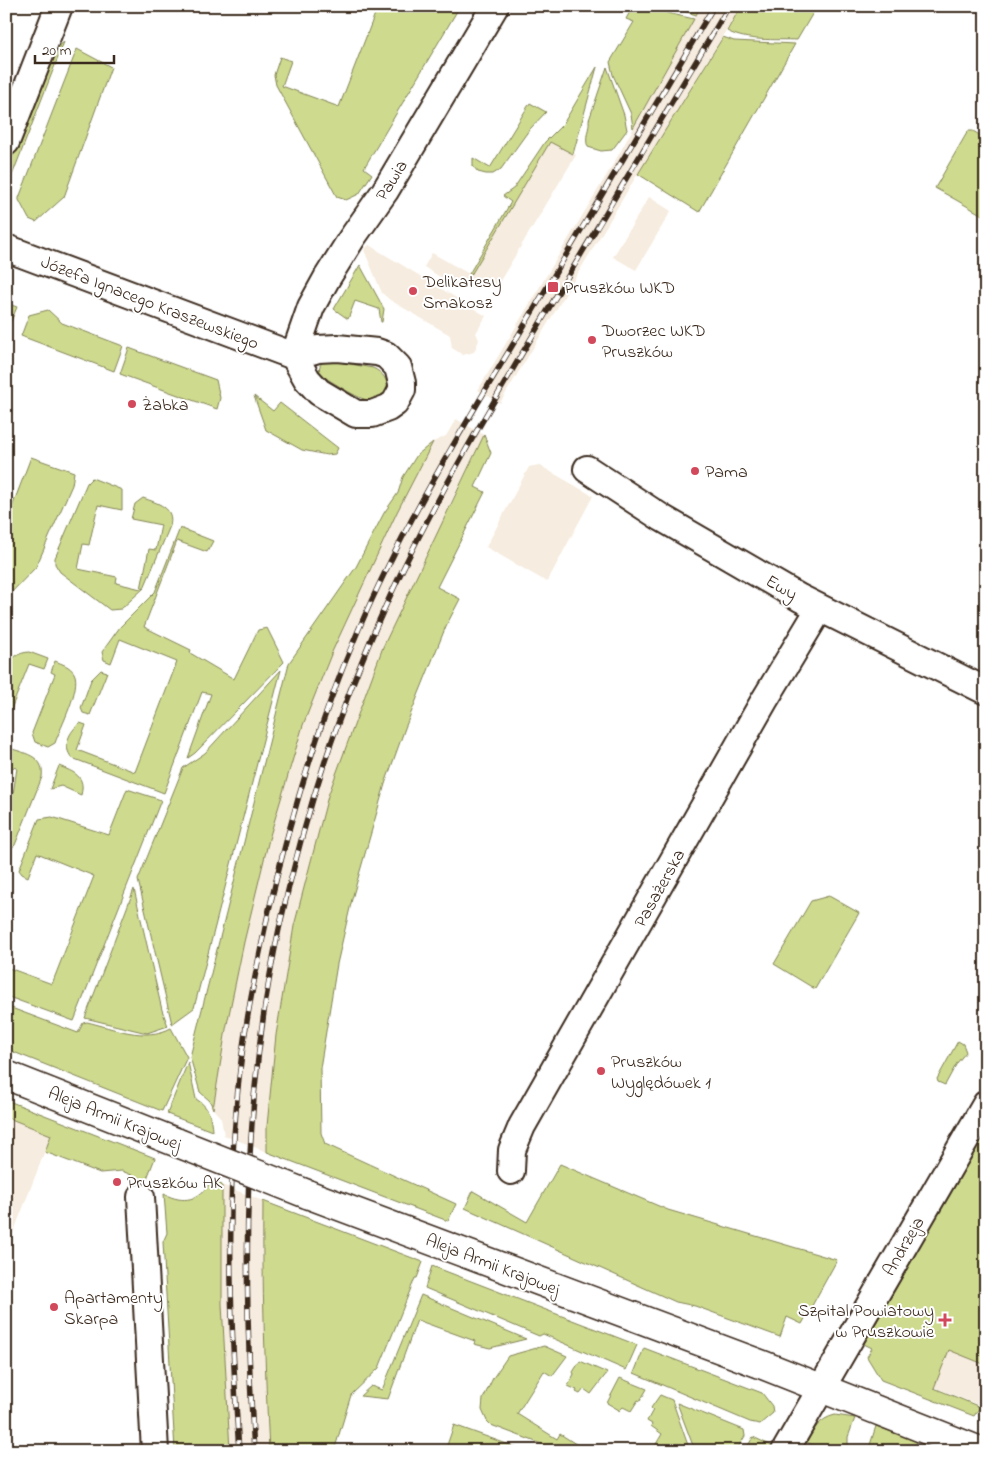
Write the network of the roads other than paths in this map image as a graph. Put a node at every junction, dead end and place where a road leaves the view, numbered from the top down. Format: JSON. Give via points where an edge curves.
{"nodes":[{"id":1,"x":59,"y":6,"type":"edge"},
{"id":2,"x":495,"y":6,"type":"edge"},
{"id":3,"x":6,"y":142,"type":"edge"},
{"id":4,"x":6,"y":248,"type":"edge"},
{"id":5,"x":294,"y":356,"type":"joint"},
{"id":6,"x":587,"y":469,"type":"dead end"},
{"id":7,"x":820,"y":608,"type":"junction"},
{"id":8,"x":986,"y":691,"type":"edge"},
{"id":9,"x":6,"y":1075,"type":"edge"},
{"id":10,"x":986,"y":1104,"type":"edge"},
{"id":11,"x":511,"y":1171,"type":"dead end"},
{"id":12,"x":141,"y":1197,"type":"dead end"},
{"id":13,"x":821,"y":1388,"type":"junction"},
{"id":14,"x":155,"y":1451,"type":"edge"},
{"id":15,"x":785,"y":1451,"type":"edge"},
{"id":16,"x":980,"y":1451,"type":"edge"}],
"edges":[{"from":1,"to":3,"type":"street"},
{"from":2,"to":5,"type":"street","name":"Pawia","via":[[385,191],[327,278],[312,307]]},
{"from":4,"to":5,"type":"street","name":"Józefa Ignacego Kraszewskiego"},
{"from":6,"to":7,"type":"street","name":"Ewy","via":[[662,518]]},
{"from":7,"to":8,"type":"street","name":"Ewy"},
{"from":7,"to":11,"type":"street","name":"Pasażerska","via":[[522,1126],[512,1150]]},
{"from":9,"to":13,"type":"street","name":"Aleja Armii Krajowej","bridge":true,"via":[[307,1194]]},
{"from":10,"to":13,"type":"street","name":"Andrzeja"},
{"from":12,"to":14,"type":"street"},
{"from":13,"to":15,"type":"street","name":"Andrzeja"},
{"from":13,"to":16,"type":"street","name":"Aleja Armii Krajowej"}]}
